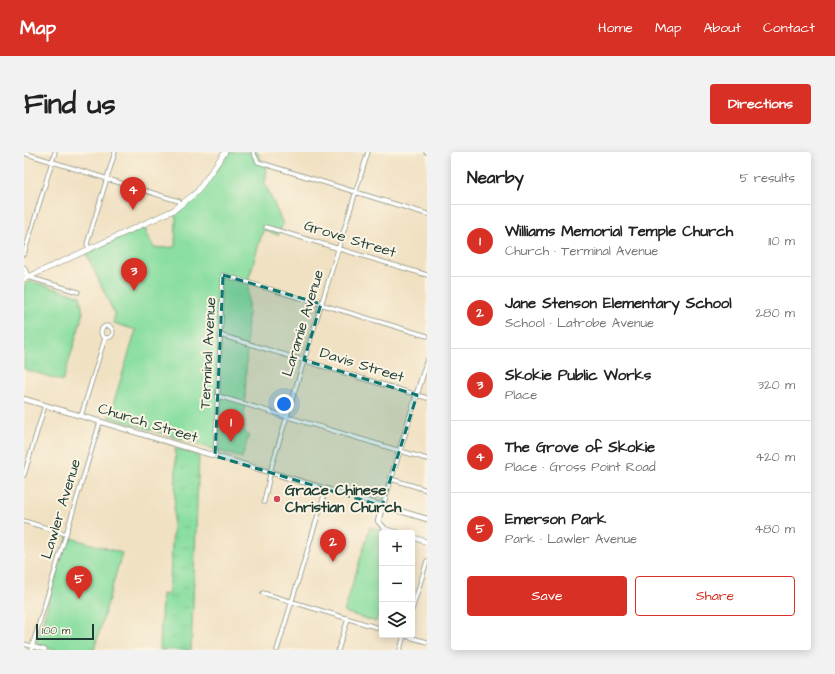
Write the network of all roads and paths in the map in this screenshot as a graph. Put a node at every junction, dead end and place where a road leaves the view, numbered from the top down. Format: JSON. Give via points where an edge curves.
{"nodes":[{"id":1,"x":55,"y":152,"type":"edge"},
{"id":2,"x":115,"y":152,"type":"edge"},
{"id":3,"x":225,"y":152,"type":"edge"},
{"id":4,"x":253,"y":152,"type":"edge"},
{"id":5,"x":368,"y":152,"type":"edge"},
{"id":6,"x":24,"y":153,"type":"edge"},
{"id":7,"x":52,"y":162,"type":"junction"},
{"id":8,"x":107,"y":178,"type":"junction"},
{"id":9,"x":356,"y":192,"type":"junction"},
{"id":10,"x":181,"y":205,"type":"junction"},
{"id":11,"x":427,"y":214,"type":"edge"},
{"id":12,"x":266,"y":226,"type":"dead end"},
{"id":13,"x":89,"y":248,"type":"junction"},
{"id":14,"x":338,"y":248,"type":"junction"},
{"id":15,"x":24,"y":254,"type":"edge"},
{"id":16,"x":24,"y":267,"type":"edge"},
{"id":17,"x":427,"y":275,"type":"edge"},
{"id":18,"x":25,"y":276,"type":"edge"},
{"id":19,"x":78,"y":292,"type":"dead end"},
{"id":20,"x":321,"y":304,"type":"junction"},
{"id":21,"x":220,"y":335,"type":"junction"},
{"id":22,"x":427,"y":336,"type":"edge"},
{"id":23,"x":105,"y":338,"type":"dead end"},
{"id":24,"x":304,"y":360,"type":"junction"},
{"id":25,"x":427,"y":361,"type":"edge"},
{"id":26,"x":417,"y":394,"type":"junction"},
{"id":27,"x":218,"y":396,"type":"junction"},
{"id":28,"x":427,"y":398,"type":"edge"},
{"id":29,"x":24,"y":399,"type":"edge"},
{"id":30,"x":45,"y":405,"type":"junction"},
{"id":31,"x":81,"y":416,"type":"junction"},
{"id":32,"x":287,"y":417,"type":"junction"},
{"id":33,"x":100,"y":422,"type":"junction"},
{"id":34,"x":400,"y":450,"type":"junction"},
{"id":35,"x":215,"y":456,"type":"junction"},
{"id":36,"x":427,"y":459,"type":"edge"},
{"id":37,"x":271,"y":472,"type":"junction"},
{"id":38,"x":24,"y":475,"type":"edge"},
{"id":39,"x":391,"y":479,"type":"junction"},
{"id":40,"x":326,"y":489,"type":"junction"},
{"id":41,"x":427,"y":490,"type":"edge"},
{"id":42,"x":264,"y":502,"type":"dead end"},
{"id":43,"x":382,"y":506,"type":"junction"},
{"id":44,"x":427,"y":519,"type":"edge"},
{"id":45,"x":24,"y":521,"type":"edge"},
{"id":46,"x":388,"y":530,"type":"edge"},
{"id":47,"x":66,"y":534,"type":"junction"},
{"id":48,"x":415,"y":538,"type":"edge"},
{"id":49,"x":427,"y":542,"type":"edge"},
{"id":50,"x":427,"y":561,"type":"edge"},
{"id":51,"x":263,"y":593,"type":"dead end"},
{"id":52,"x":291,"y":602,"type":"junction"},
{"id":53,"x":414,"y":602,"type":"edge"},
{"id":54,"x":348,"y":619,"type":"junction"},
{"id":55,"x":379,"y":628,"type":"edge"},
{"id":56,"x":403,"y":638,"type":"edge"},
{"id":57,"x":414,"y":638,"type":"edge"},
{"id":58,"x":427,"y":642,"type":"edge"},
{"id":59,"x":24,"y":644,"type":"edge"},
{"id":60,"x":32,"y":648,"type":"edge"},
{"id":61,"x":45,"y":650,"type":"edge"},
{"id":62,"x":276,"y":650,"type":"edge"},
{"id":63,"x":338,"y":650,"type":"edge"},
{"id":64,"x":400,"y":650,"type":"edge"}],
"edges":[{"from":1,"to":7,"type":"street"},
{"from":2,"to":8,"type":"street"},
{"from":3,"to":10,"type":"main road","via":[[197,192]]},
{"from":4,"to":9,"type":"street","via":[[258,162]]},
{"from":5,"to":9,"type":"street","name":"Laramie Avenue"},
{"from":6,"to":7,"type":"street"},
{"from":7,"to":8,"type":"street"},
{"from":7,"to":15,"type":"street"},
{"from":8,"to":10,"type":"street","via":[[179,201]]},
{"from":8,"to":13,"type":"street","via":[[87,244]]},
{"from":9,"to":11,"type":"street"},
{"from":9,"to":14,"type":"street","name":"Laramie Avenue"},
{"from":10,"to":13,"type":"main road"},
{"from":12,"to":14,"type":"street","name":"Grove Street"},
{"from":13,"to":18,"type":"main road"},
{"from":14,"to":17,"type":"street","name":"Grove Street"},
{"from":14,"to":20,"type":"street","name":"Laramie Avenue"},
{"from":16,"to":18,"type":"street"},
{"from":18,"to":19,"type":"street"},
{"from":20,"to":21,"type":"street","name":"Terminal Avenue","via":[[223,275]]},
{"from":20,"to":22,"type":"street"},
{"from":20,"to":24,"type":"street","name":"Laramie Avenue"},
{"from":21,"to":24,"type":"street","name":"Davis Street"},
{"from":21,"to":27,"type":"street","name":"Terminal Avenue"},
{"from":23,"to":31,"type":"street"},
{"from":24,"to":26,"type":"street","name":"Davis Street"},
{"from":24,"to":32,"type":"street","name":"Laramie Avenue"},
{"from":25,"to":26,"type":"street"},
{"from":26,"to":28,"type":"street","name":"Davis Street"},
{"from":26,"to":34,"type":"street"},
{"from":27,"to":32,"type":"street"},
{"from":27,"to":35,"type":"street","name":"Terminal Avenue"},
{"from":29,"to":30,"type":"street","name":"Church Street"},
{"from":30,"to":31,"type":"street","name":"Church Street"},
{"from":30,"to":38,"type":"street"},
{"from":31,"to":33,"type":"street","name":"Church Street"},
{"from":32,"to":34,"type":"street"},
{"from":32,"to":37,"type":"street","name":"Laramie Avenue"},
{"from":33,"to":35,"type":"street","name":"Church Street"},
{"from":33,"to":47,"type":"street","name":"Lawler Avenue"},
{"from":34,"to":36,"type":"street"},
{"from":34,"to":39,"type":"street"},
{"from":35,"to":37,"type":"street","name":"Church Street"},
{"from":37,"to":40,"type":"street","name":"Church Street"},
{"from":37,"to":42,"type":"street","name":"Laramie Avenue"},
{"from":39,"to":41,"type":"street"},
{"from":39,"to":43,"type":"street"},
{"from":40,"to":43,"type":"street","name":"Church Street"},
{"from":40,"to":52,"type":"street"},
{"from":43,"to":44,"type":"street","name":"Church Street"},
{"from":43,"to":46,"type":"street","via":[[379,524]]},
{"from":45,"to":47,"type":"street"},
{"from":47,"to":60,"type":"street","name":"Lawler Avenue"},
{"from":48,"to":49,"type":"street"},
{"from":50,"to":53,"type":"street"},
{"from":51,"to":52,"type":"street"},
{"from":52,"to":54,"type":"street"},
{"from":52,"to":62,"type":"street"},
{"from":54,"to":55,"type":"street"},
{"from":54,"to":63,"type":"street"},
{"from":56,"to":64,"type":"street"},
{"from":57,"to":58,"type":"street"},
{"from":59,"to":60,"type":"street"},
{"from":60,"to":61,"type":"street"}]}
